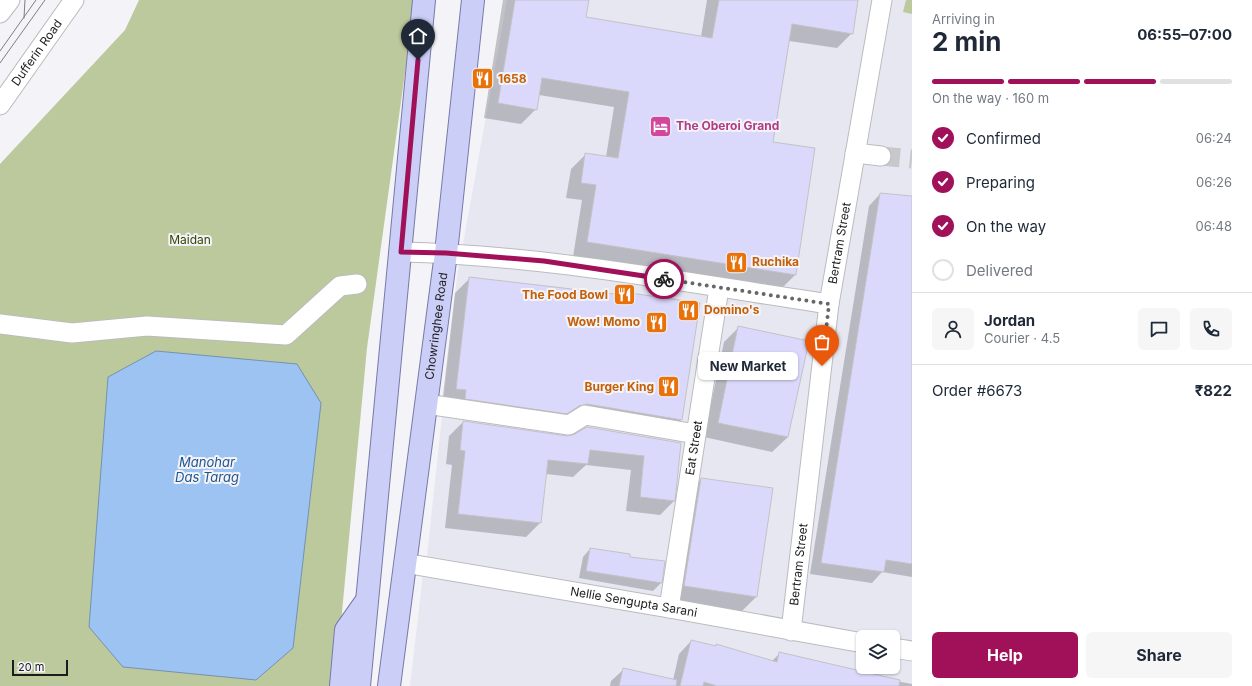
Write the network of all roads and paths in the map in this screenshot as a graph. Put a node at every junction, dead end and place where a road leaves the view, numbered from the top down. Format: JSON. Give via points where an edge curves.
{"nodes":[{"id":1,"x":10,"y":0,"type":"edge"},
{"id":2,"x":74,"y":0,"type":"edge"},
{"id":3,"x":424,"y":0,"type":"edge"},
{"id":4,"x":473,"y":0,"type":"edge"},
{"id":5,"x":882,"y":0,"type":"edge"},
{"id":6,"x":0,"y":13,"type":"edge"},
{"id":7,"x":0,"y":105,"type":"edge"},
{"id":8,"x":856,"y":153,"type":"junction"},
{"id":9,"x":881,"y":156,"type":"tunnel mouth"},
{"id":10,"x":401,"y":252,"type":"junction"},
{"id":11,"x":446,"y":253,"type":"junction"},
{"id":12,"x":356,"y":284,"type":"dead end"},
{"id":13,"x":719,"y":288,"type":"junction"},
{"id":14,"x":829,"y":304,"type":"junction"},
{"id":15,"x":0,"y":324,"type":"edge"},
{"id":16,"x":426,"y":404,"type":"junction"},
{"id":17,"x":696,"y":434,"type":"junction"},
{"id":18,"x":404,"y":563,"type":"junction"},
{"id":19,"x":366,"y":602,"type":"junction"},
{"id":20,"x":399,"y":603,"type":"junction"},
{"id":21,"x":669,"y":608,"type":"junction"},
{"id":22,"x":791,"y":631,"type":"junction"},
{"id":23,"x":856,"y":642,"type":"edge"},
{"id":24,"x":900,"y":649,"type":"edge"},
{"id":25,"x":912,"y":651,"type":"edge"},
{"id":26,"x":341,"y":686,"type":"edge"},
{"id":27,"x":359,"y":686,"type":"edge"},
{"id":28,"x":389,"y":686,"type":"edge"},
{"id":29,"x":402,"y":686,"type":"edge"}],
"edges":[{"from":1,"to":6,"type":"street"},
{"from":2,"to":7,"type":"street","name":"Dufferin Road"},
{"from":3,"to":10,"type":"main road"},
{"from":4,"to":11,"type":"main road","name":"Chowringhee Road"},
{"from":5,"to":8,"type":"street","name":"Bertram Street"},
{"from":8,"to":9,"type":"street"},
{"from":8,"to":14,"type":"street","name":"Bertram Street"},
{"from":10,"to":11,"type":"street"},
{"from":10,"to":19,"type":"main road"},
{"from":11,"to":13,"type":"street","via":[[544,261]]},
{"from":11,"to":16,"type":"main road","name":"Chowringhee Road"},
{"from":12,"to":15,"type":"street","via":[[340,286],[286,335],[147,326],[72,333]]},
{"from":13,"to":14,"type":"street"},
{"from":13,"to":17,"type":"street","name":"Eat Street"},
{"from":14,"to":22,"type":"street","name":"Bertram Street"},
{"from":16,"to":17,"type":"street","via":[[569,425],[585,414]]},
{"from":16,"to":18,"type":"main road","name":"Chowringhee Road"},
{"from":17,"to":21,"type":"street","name":"Eat Street"},
{"from":18,"to":20,"type":"main road","name":"Chowringhee Road"},
{"from":18,"to":21,"type":"street","name":"Nellie Sengupta Sarani"},
{"from":19,"to":26,"type":"main road","via":[[346,630]]},
{"from":19,"to":27,"type":"main road"},
{"from":20,"to":28,"type":"main road","name":"Chowringhee Road"},
{"from":20,"to":29,"type":"main road","via":[[408,634]]},
{"from":21,"to":22,"type":"street","name":"Nellie Sengupta Sarani"},
{"from":22,"to":23,"type":"street","name":"Nellie Sengupta Sarani"},
{"from":24,"to":25,"type":"street"}]}
